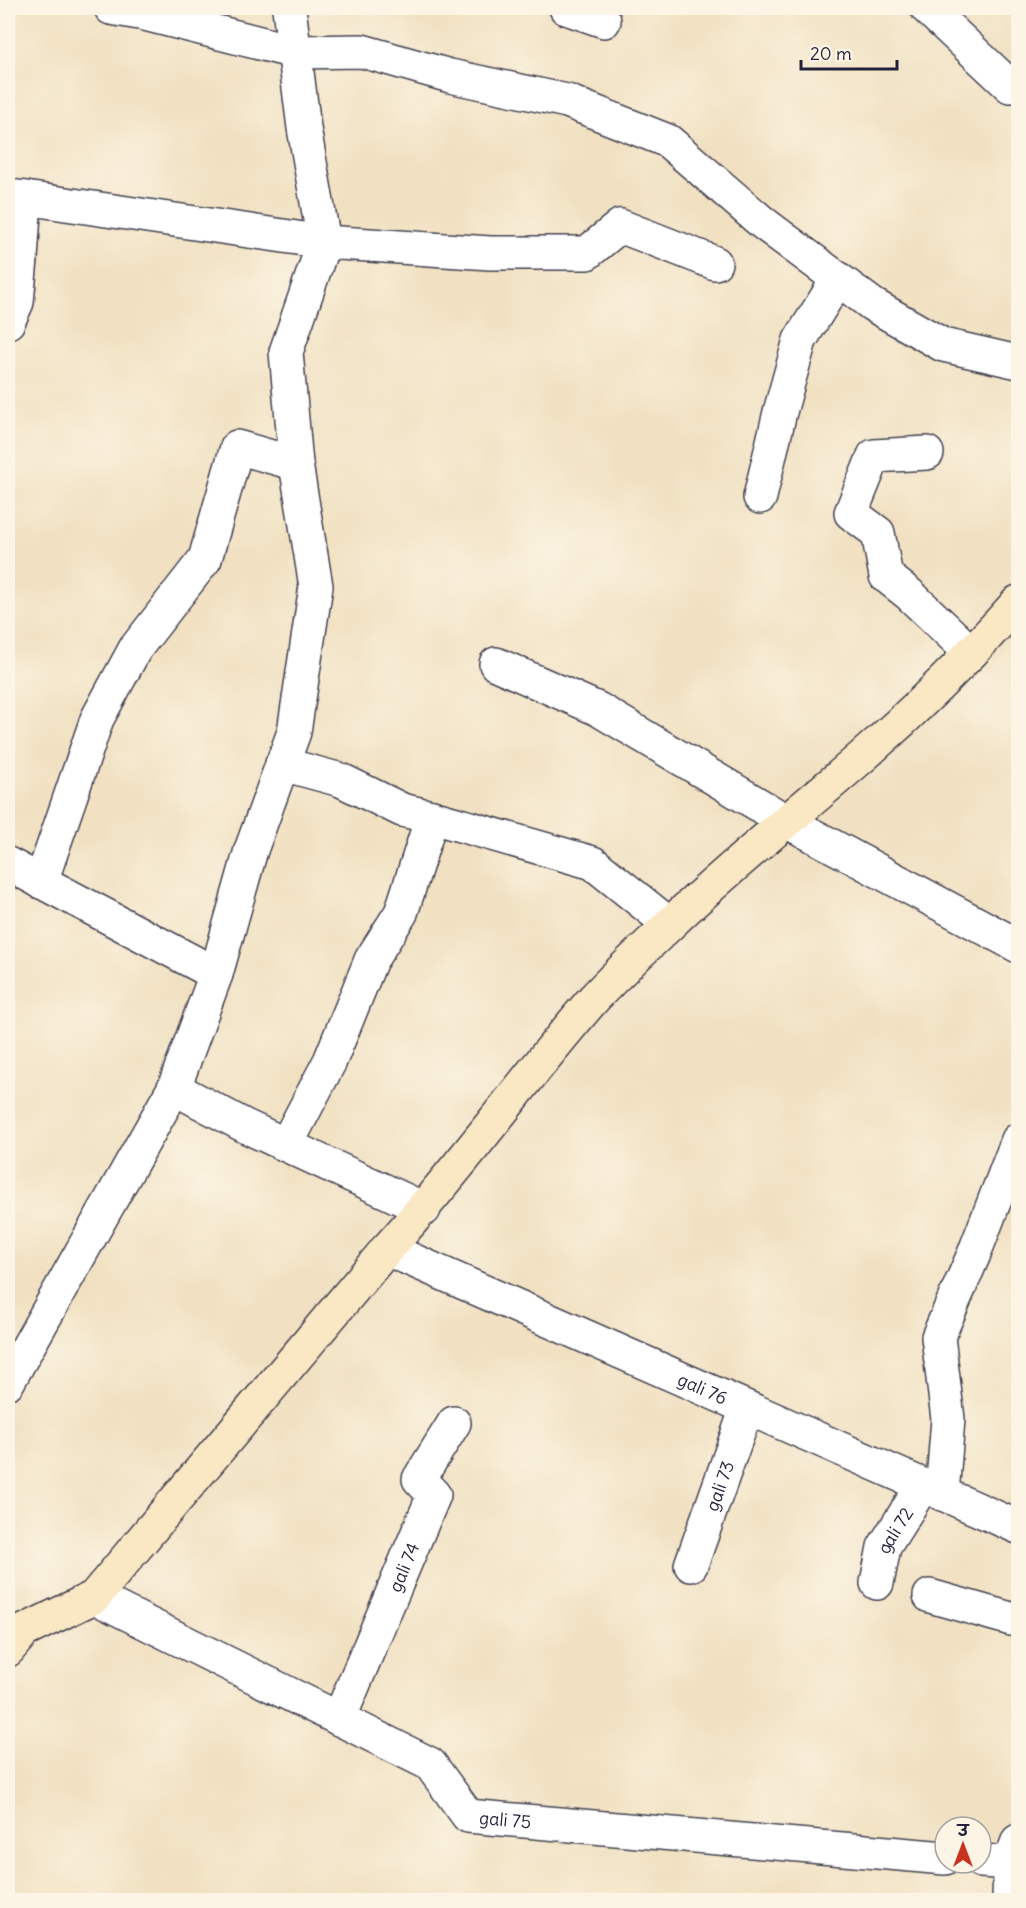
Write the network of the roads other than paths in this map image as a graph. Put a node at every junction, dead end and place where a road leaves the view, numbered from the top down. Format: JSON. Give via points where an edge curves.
{"nodes":[{"id":1,"x":111,"y":8,"type":"edge"},
{"id":2,"x":289,"y":8,"type":"edge"},
{"id":3,"x":566,"y":8,"type":"edge"},
{"id":4,"x":927,"y":8,"type":"edge"},
{"id":5,"x":604,"y":21,"type":"dead end"},
{"id":6,"x":295,"y":52,"type":"junction"},
{"id":7,"x":1016,"y":86,"type":"edge"},
{"id":8,"x":16,"y":197,"type":"edge"},
{"id":9,"x":324,"y":242,"type":"junction"},
{"id":10,"x":14,"y":258,"type":"edge"},
{"id":11,"x":715,"y":263,"type":"dead end"},
{"id":12,"x":838,"y":279,"type":"junction"},
{"id":13,"x":8,"y":321,"type":"edge"},
{"id":14,"x":1018,"y":362,"type":"edge"},
{"id":15,"x":927,"y":453,"type":"dead end"},
{"id":16,"x":296,"y":464,"type":"junction"},
{"id":17,"x":760,"y":497,"type":"dead end"},
{"id":18,"x":1018,"y":602,"type":"edge"},
{"id":19,"x":971,"y":653,"type":"junction"},
{"id":20,"x":496,"y":664,"type":"dead end"},
{"id":21,"x":282,"y":764,"type":"junction"},
{"id":22,"x":432,"y":817,"type":"junction"},
{"id":23,"x":786,"y":821,"type":"junction"},
{"id":24,"x":8,"y":864,"type":"edge"},
{"id":25,"x":41,"y":882,"type":"junction"},
{"id":26,"x":669,"y":924,"type":"junction"},
{"id":27,"x":1018,"y":946,"type":"edge"},
{"id":28,"x":216,"y":974,"type":"junction"},
{"id":29,"x":174,"y":1088,"type":"junction"},
{"id":30,"x":1018,"y":1140,"type":"edge"},
{"id":31,"x":286,"y":1145,"type":"junction"},
{"id":32,"x":424,"y":1209,"type":"junction"},
{"id":33,"x":387,"y":1249,"type":"junction"},
{"id":34,"x":18,"y":1339,"type":"edge"},
{"id":35,"x":8,"y":1382,"type":"edge"},
{"id":36,"x":747,"y":1408,"type":"junction"},
{"id":37,"x":454,"y":1423,"type":"dead end"},
{"id":38,"x":933,"y":1489,"type":"junction"},
{"id":39,"x":1018,"y":1527,"type":"edge"},
{"id":40,"x":692,"y":1565,"type":"dead end"},
{"id":41,"x":877,"y":1583,"type":"dead end"},
{"id":42,"x":930,"y":1596,"type":"dead end"},
{"id":43,"x":94,"y":1597,"type":"junction"},
{"id":44,"x":1018,"y":1622,"type":"edge"},
{"id":45,"x":8,"y":1650,"type":"edge"},
{"id":46,"x":339,"y":1719,"type":"junction"},
{"id":47,"x":1003,"y":1855,"type":"edge"},
{"id":48,"x":933,"y":1857,"type":"edge"},
{"id":49,"x":1009,"y":1900,"type":"edge"}],
"edges":[{"from":1,"to":6,"type":"street"},
{"from":2,"to":6,"type":"street"},
{"from":3,"to":5,"type":"street"},
{"from":4,"to":7,"type":"street"},
{"from":6,"to":9,"type":"street"},
{"from":6,"to":12,"type":"street","via":[[362,51],[450,76],[567,101],[668,141],[763,223]]},
{"from":8,"to":9,"type":"street"},
{"from":8,"to":10,"type":"street"},
{"from":9,"to":11,"type":"street","via":[[490,253],[587,253],[620,226]]},
{"from":9,"to":16,"type":"street","via":[[286,352]]},
{"from":10,"to":13,"type":"street","via":[[17,302]]},
{"from":12,"to":14,"type":"street","via":[[873,305],[943,345]]},
{"from":12,"to":17,"type":"street","via":[[800,340]]},
{"from":15,"to":19,"type":"street","via":[[874,456],[851,513],[878,533],[886,576]]},
{"from":16,"to":21,"type":"street","via":[[316,586],[294,732]]},
{"from":16,"to":25,"type":"street","via":[[237,447],[205,559],[135,649],[97,719]]},
{"from":18,"to":19,"type":"street"},
{"from":19,"to":23,"type":"street","via":[[864,755]]},
{"from":20,"to":23,"type":"street","via":[[598,708]]},
{"from":21,"to":22,"type":"street","via":[[341,780],[402,810]]},
{"from":21,"to":28,"type":"street","via":[[251,850]]},
{"from":22,"to":26,"type":"street","via":[[593,863]]},
{"from":22,"to":31,"type":"street","via":[[401,913],[371,960],[330,1061]]},
{"from":23,"to":26,"type":"street"},
{"from":23,"to":27,"type":"street"},
{"from":24,"to":25,"type":"street"},
{"from":25,"to":28,"type":"street"},
{"from":26,"to":32,"type":"street","via":[[592,1001]]},
{"from":28,"to":29,"type":"street"},
{"from":29,"to":31,"type":"street"},
{"from":29,"to":34,"type":"street"},
{"from":30,"to":38,"type":"street","via":[[938,1337],[948,1419]]},
{"from":31,"to":32,"type":"street"},
{"from":32,"to":33,"type":"street"},
{"from":33,"to":36,"type":"street","name":"gali 76"},
{"from":33,"to":43,"type":"street"},
{"from":34,"to":35,"type":"street"},
{"from":36,"to":38,"type":"street","name":"gali 76"},
{"from":36,"to":40,"type":"street","name":"gali 73"},
{"from":37,"to":46,"type":"street","name":"gali 74","via":[[419,1479],[434,1495]]},
{"from":38,"to":39,"type":"street","name":"gali 76"},
{"from":38,"to":41,"type":"street","name":"gali 72","via":[[884,1547]]},
{"from":42,"to":44,"type":"street"},
{"from":43,"to":45,"type":"street","via":[[24,1630]]},
{"from":43,"to":46,"type":"street","name":"gali 75"},
{"from":46,"to":48,"type":"street","name":"gali 75","via":[[430,1764],[468,1816]]},
{"from":47,"to":49,"type":"street"}]}
